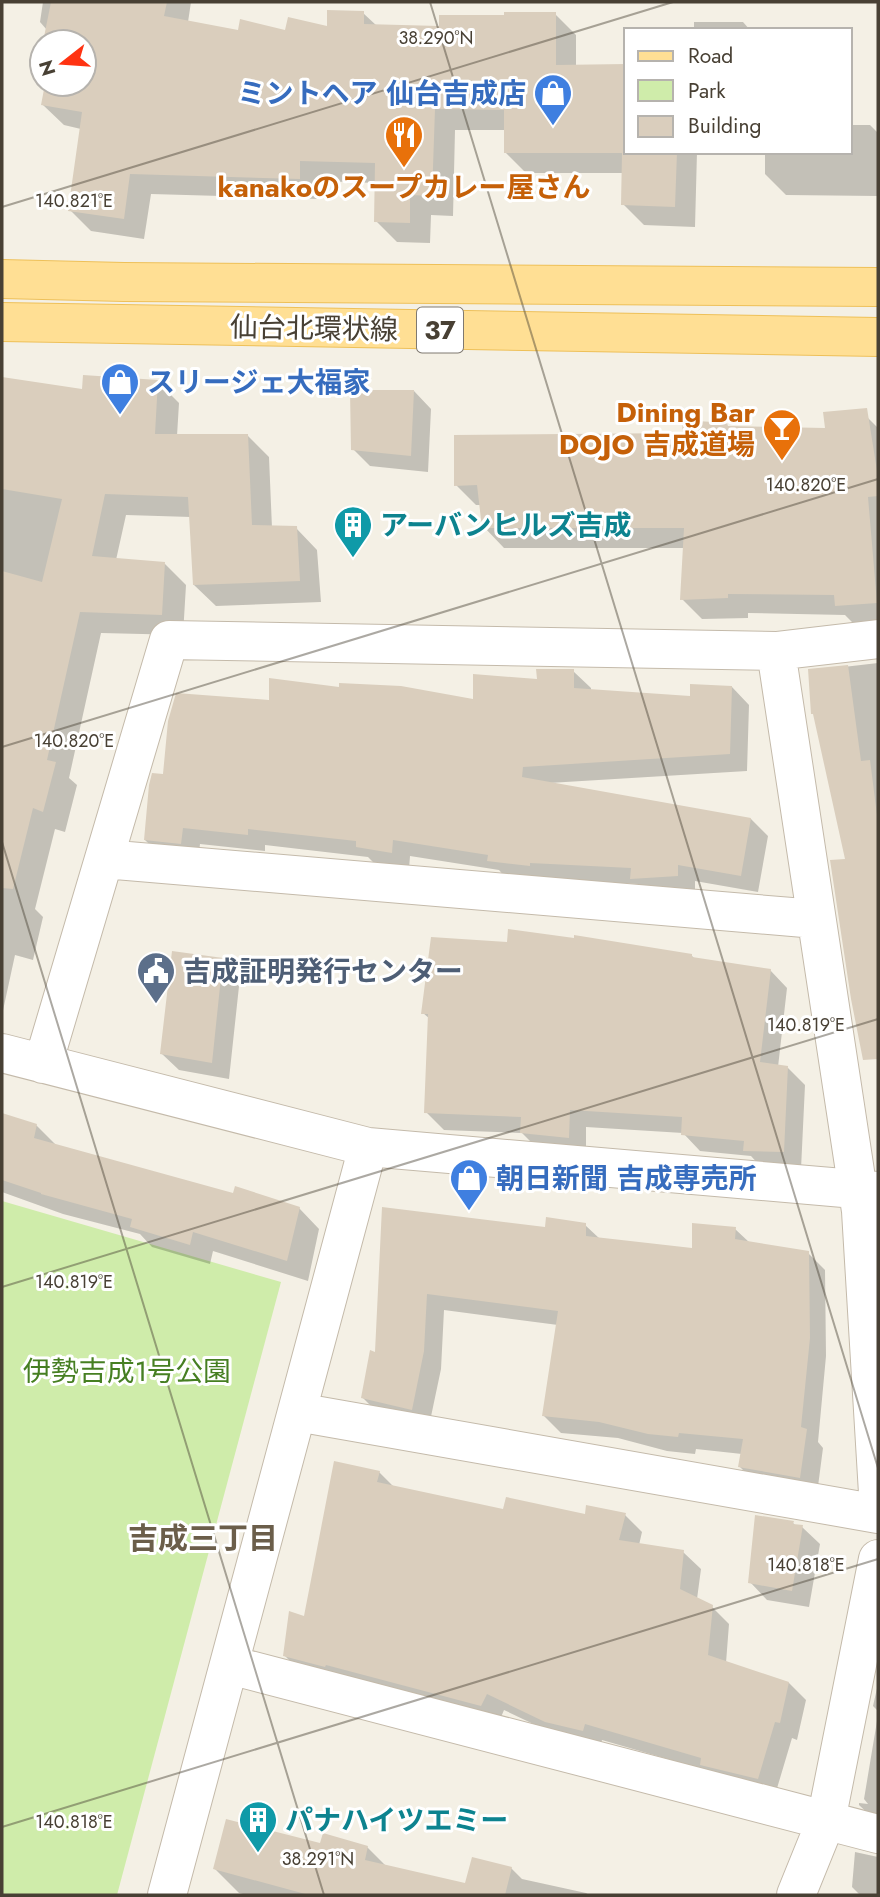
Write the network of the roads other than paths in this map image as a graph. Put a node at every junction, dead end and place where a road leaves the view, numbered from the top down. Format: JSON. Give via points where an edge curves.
{"nodes":[{"id":1,"x":2,"y":279,"type":"edge"},
{"id":2,"x":878,"y":287,"type":"edge"},
{"id":3,"x":2,"y":322,"type":"edge"},
{"id":4,"x":878,"y":337,"type":"edge"},
{"id":5,"x":878,"y":639,"type":"edge"},
{"id":6,"x":776,"y":651,"type":"junction"},
{"id":7,"x":104,"y":859,"type":"junction"},
{"id":8,"x":816,"y":919,"type":"junction"},
{"id":9,"x":2,"y":1053,"type":"edge"},
{"id":10,"x":43,"y":1064,"type":"junction"},
{"id":11,"x":368,"y":1147,"type":"junction"},
{"id":12,"x":868,"y":1190,"type":"edge"},
{"id":13,"x":297,"y":1412,"type":"junction"},
{"id":14,"x":878,"y":1493,"type":"edge"},
{"id":15,"x":878,"y":1514,"type":"edge"},
{"id":16,"x":878,"y":1559,"type":"edge"},
{"id":17,"x":230,"y":1665,"type":"junction"},
{"id":18,"x":826,"y":1821,"type":"junction"},
{"id":19,"x":878,"y":1834,"type":"edge"},
{"id":20,"x":170,"y":1895,"type":"edge"},
{"id":21,"x":796,"y":1895,"type":"edge"}],
"edges":[{"from":1,"to":2,"type":"main road","name":"仙台北環状線","number":"37"},
{"from":3,"to":4,"type":"main road","name":"仙台北環状線","number":"37"},
{"from":5,"to":6,"type":"street"},
{"from":6,"to":7,"type":"street","via":[[169,640]]},
{"from":6,"to":8,"type":"street"},
{"from":7,"to":8,"type":"street"},
{"from":7,"to":10,"type":"street"},
{"from":8,"to":12,"type":"street"},
{"from":9,"to":10,"type":"street"},
{"from":10,"to":11,"type":"street"},
{"from":11,"to":12,"type":"street"},
{"from":11,"to":13,"type":"street"},
{"from":12,"to":14,"type":"street","via":[[861,1211]]},
{"from":13,"to":15,"type":"street"},
{"from":13,"to":17,"type":"street"},
{"from":16,"to":18,"type":"street"},
{"from":17,"to":18,"type":"street"},
{"from":17,"to":20,"type":"street"},
{"from":18,"to":19,"type":"street"},
{"from":18,"to":21,"type":"street"}]}
